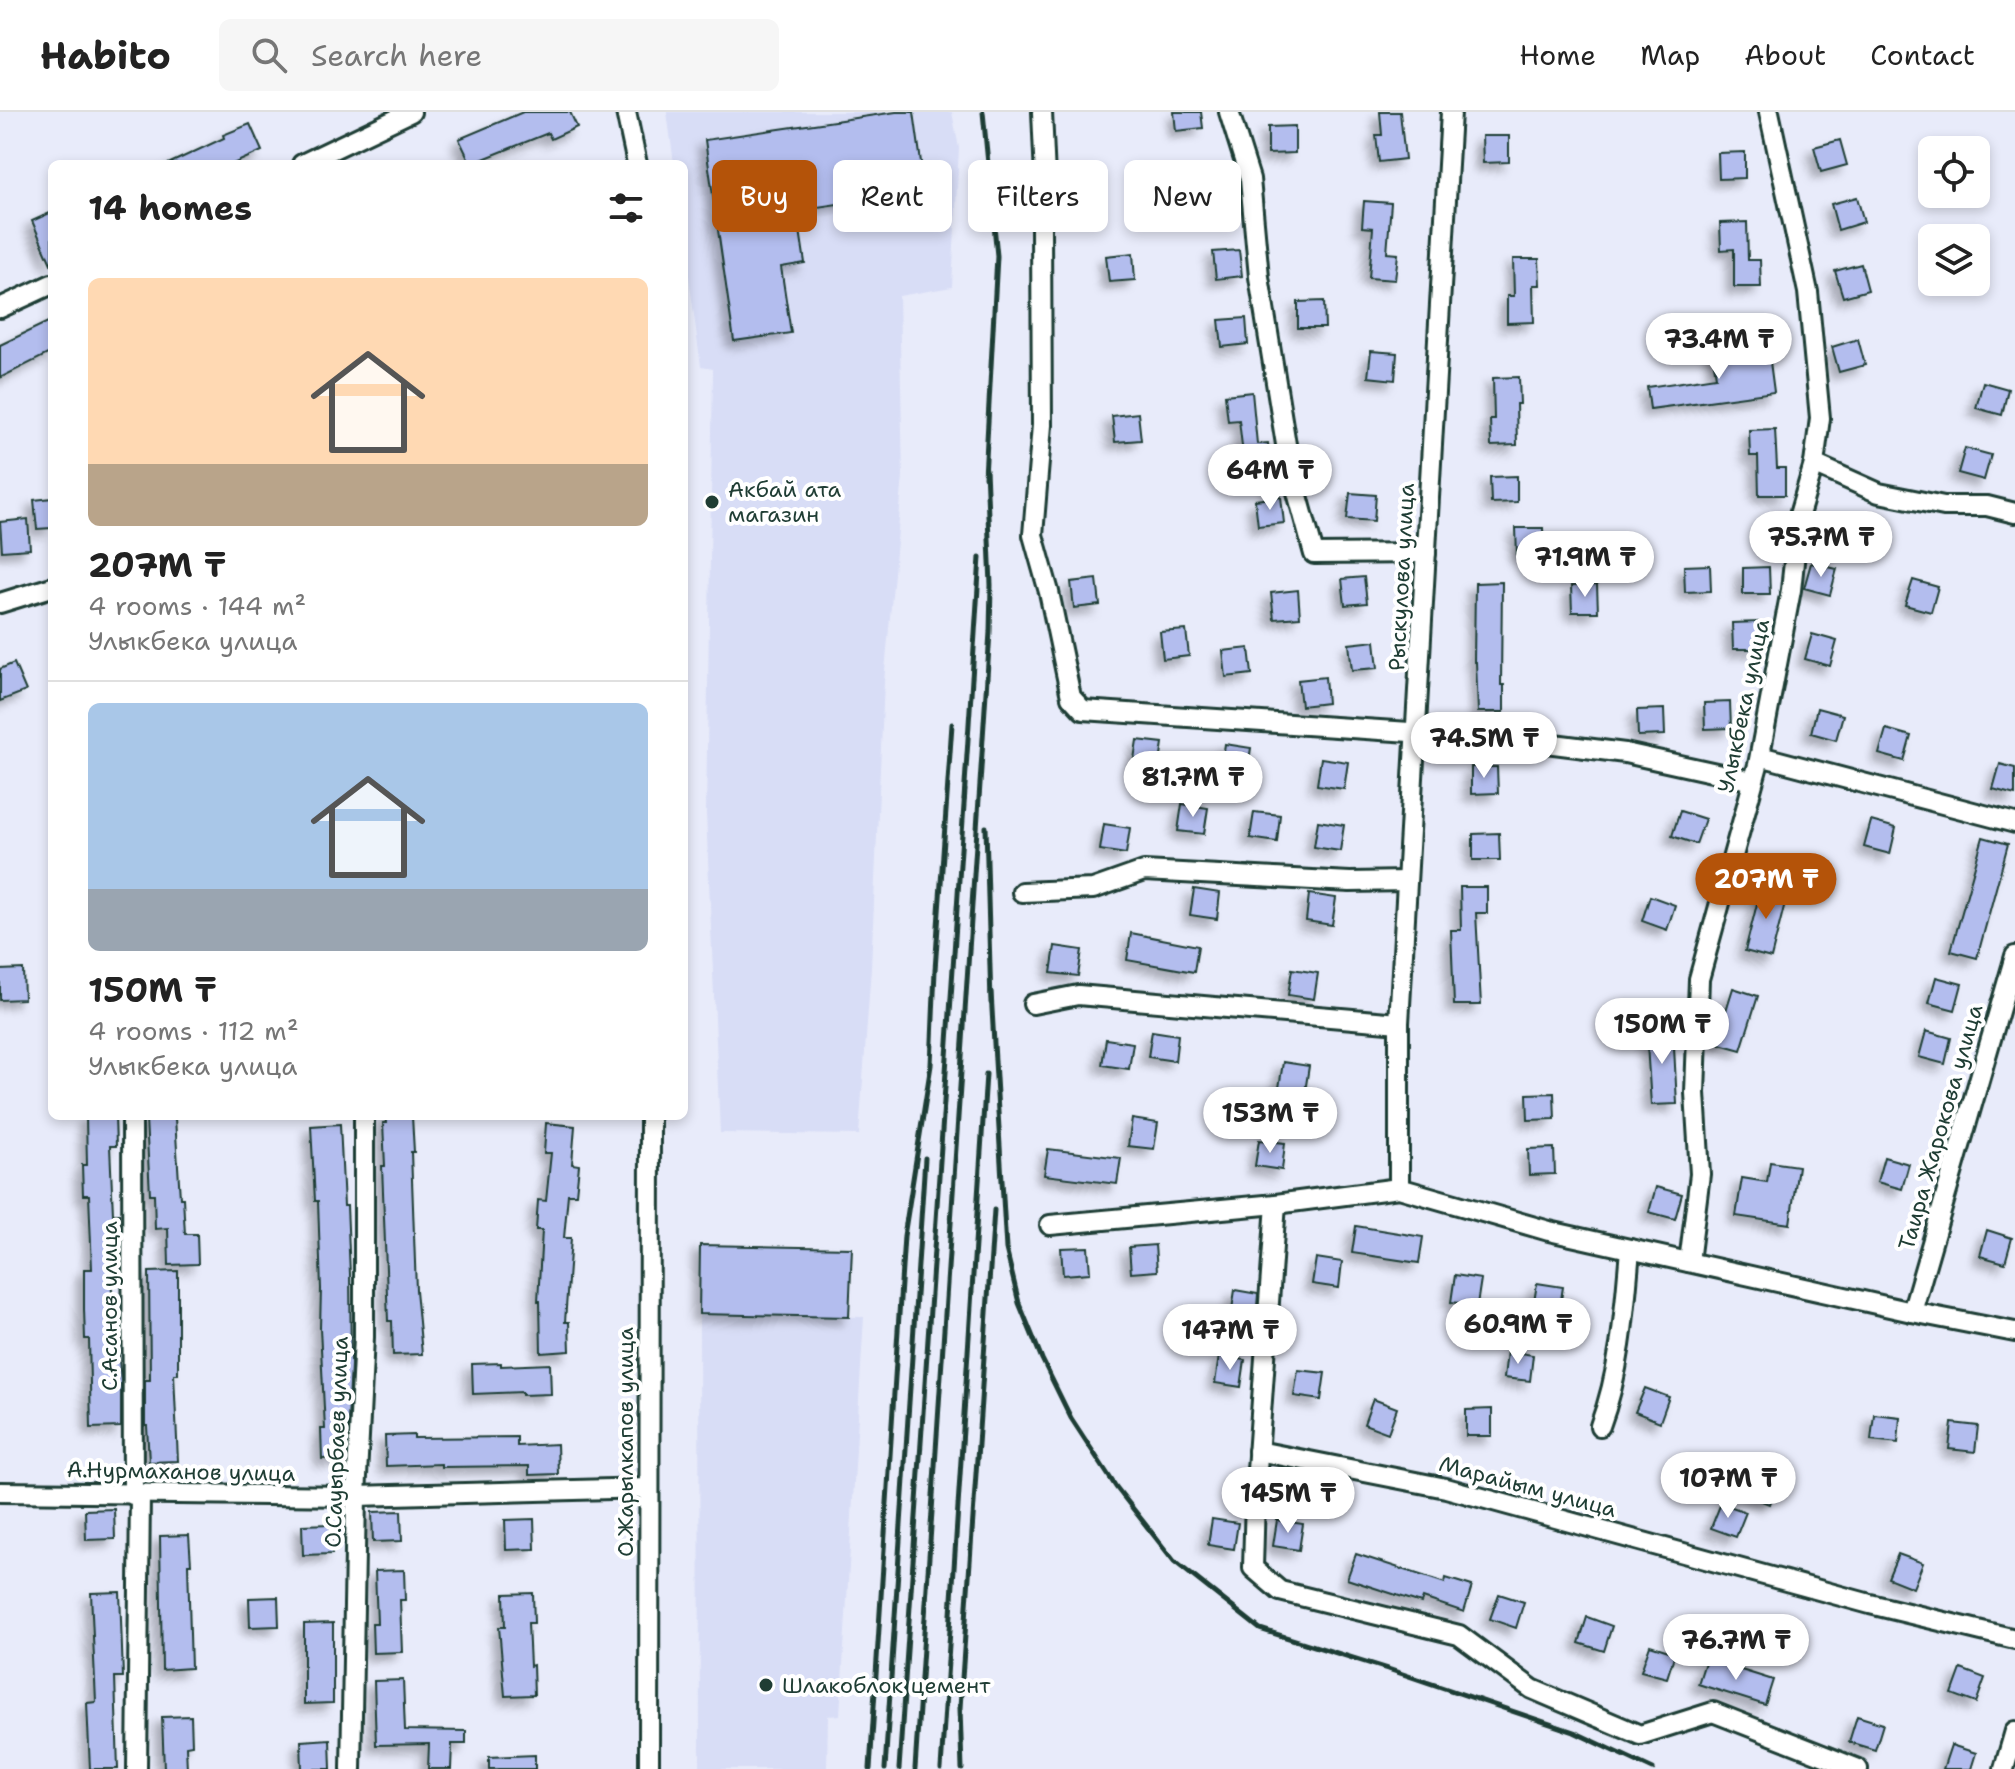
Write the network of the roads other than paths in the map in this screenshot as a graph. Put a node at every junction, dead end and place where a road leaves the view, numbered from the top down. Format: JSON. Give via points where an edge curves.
{"nodes":[{"id":1,"x":411,"y":112,"type":"edge"},
{"id":2,"x":626,"y":112,"type":"edge"},
{"id":3,"x":1042,"y":112,"type":"edge"},
{"id":4,"x":1229,"y":112,"type":"edge"},
{"id":5,"x":1451,"y":112,"type":"edge"},
{"id":6,"x":1769,"y":112,"type":"edge"},
{"id":7,"x":310,"y":160,"type":"edge"},
{"id":8,"x":636,"y":160,"type":"edge"},
{"id":9,"x":48,"y":286,"type":"edge"},
{"id":10,"x":0,"y":308,"type":"edge"},
{"id":11,"x":1814,"y":464,"type":"junction"},
{"id":12,"x":2015,"y":513,"type":"edge"},
{"id":13,"x":1426,"y":553,"type":"junction"},
{"id":14,"x":48,"y":588,"type":"edge"},
{"id":15,"x":0,"y":603,"type":"edge"},
{"id":16,"x":1416,"y":731,"type":"junction"},
{"id":17,"x":1760,"y":756,"type":"junction"},
{"id":18,"x":1753,"y":781,"type":"junction"},
{"id":19,"x":2015,"y":823,"type":"edge"},
{"id":20,"x":1407,"y":881,"type":"junction"},
{"id":21,"x":1022,"y":892,"type":"dead end"},
{"id":22,"x":2015,"y":956,"type":"edge"},
{"id":23,"x":1033,"y":1004,"type":"dead end"},
{"id":24,"x":1399,"y":1023,"type":"junction"},
{"id":25,"x":132,"y":1120,"type":"edge"},
{"id":26,"x":364,"y":1120,"type":"edge"},
{"id":27,"x":650,"y":1120,"type":"edge"},
{"id":28,"x":1399,"y":1188,"type":"junction"},
{"id":29,"x":1276,"y":1204,"type":"junction"},
{"id":30,"x":1050,"y":1225,"type":"dead end"},
{"id":31,"x":1630,"y":1249,"type":"junction"},
{"id":32,"x":1689,"y":1262,"type":"junction"},
{"id":33,"x":1912,"y":1312,"type":"junction"},
{"id":34,"x":2015,"y":1332,"type":"edge"},
{"id":35,"x":1600,"y":1426,"type":"dead end"},
{"id":36,"x":1258,"y":1451,"type":"junction"},
{"id":37,"x":649,"y":1488,"type":"junction"},
{"id":38,"x":0,"y":1492,"type":"edge"},
{"id":39,"x":136,"y":1495,"type":"junction"},
{"id":40,"x":356,"y":1496,"type":"junction"},
{"id":41,"x":2015,"y":1639,"type":"edge"},
{"id":42,"x":2015,"y":1731,"type":"edge"},
{"id":43,"x":137,"y":1769,"type":"edge"},
{"id":44,"x":351,"y":1769,"type":"edge"},
{"id":45,"x":649,"y":1769,"type":"edge"},
{"id":46,"x":1858,"y":1769,"type":"edge"},
{"id":47,"x":2004,"y":1769,"type":"edge"}],
"edges":[{"from":1,"to":7,"type":"street"},
{"from":2,"to":8,"type":"street"},
{"from":3,"to":16,"type":"street","via":[[1042,425],[1033,535],[1071,697],[1083,710]]},
{"from":4,"to":13,"type":"street","via":[[1250,179],[1259,277],[1289,463],[1314,554]]},
{"from":5,"to":13,"type":"street","name":"Рыскулова улица"},
{"from":6,"to":11,"type":"street","name":"Улыкбека улица","via":[[1808,292],[1820,418]]},
{"from":9,"to":10,"type":"street"},
{"from":11,"to":12,"type":"street","via":[[1879,493]]},
{"from":11,"to":17,"type":"street","name":"Улыкбека улица","via":[[1799,515],[1791,590]]},
{"from":13,"to":16,"type":"street","name":"Рыскулова улица"},
{"from":14,"to":15,"type":"street"},
{"from":16,"to":18,"type":"street","via":[[1625,753]]},
{"from":16,"to":20,"type":"street","name":"Рыскулова улица"},
{"from":17,"to":18,"type":"street","name":"Улыкбека улица"},
{"from":17,"to":19,"type":"street"},
{"from":18,"to":32,"type":"street","name":"Улыкбека улица","via":[[1699,979],[1695,1093],[1700,1174]]},
{"from":20,"to":21,"type":"street","via":[[1144,871],[1093,889]]},
{"from":20,"to":24,"type":"street","name":"Рыскулова улица"},
{"from":22,"to":33,"type":"street","name":"Таира Жарокова улица"},
{"from":23,"to":24,"type":"street","via":[[1078,995]]},
{"from":24,"to":28,"type":"street","name":"Рыскулова улица"},
{"from":25,"to":39,"type":"street","name":"С.Асанов улица"},
{"from":26,"to":40,"type":"street","name":"О.Сауырбаев улица","via":[[364,1337]]},
{"from":27,"to":37,"type":"street","name":"О.Жарылкапов улица"},
{"from":28,"to":29,"type":"street"},
{"from":28,"to":31,"type":"street"},
{"from":29,"to":30,"type":"street"},
{"from":29,"to":36,"type":"street"},
{"from":31,"to":32,"type":"street"},
{"from":31,"to":35,"type":"street","via":[[1623,1324]]},
{"from":32,"to":33,"type":"street"},
{"from":33,"to":34,"type":"street"},
{"from":36,"to":41,"type":"street","name":"Марайым улица","via":[[1446,1488]]},
{"from":36,"to":46,"type":"street","via":[[1253,1568],[1280,1591],[1459,1635],[1532,1689],[1640,1735],[1713,1712]]},
{"from":37,"to":40,"type":"street","name":"А.Нурмаханов улица"},
{"from":37,"to":45,"type":"street","name":"О.Жарылкапов улица"},
{"from":38,"to":39,"type":"street","name":"А.Нурмаханов улица"},
{"from":39,"to":40,"type":"street","name":"А.Нурмаханов улица"},
{"from":39,"to":43,"type":"street","name":"С.Асанов улица"},
{"from":40,"to":44,"type":"street","name":"О.Сауырбаев улица"},
{"from":42,"to":47,"type":"street"}]}
